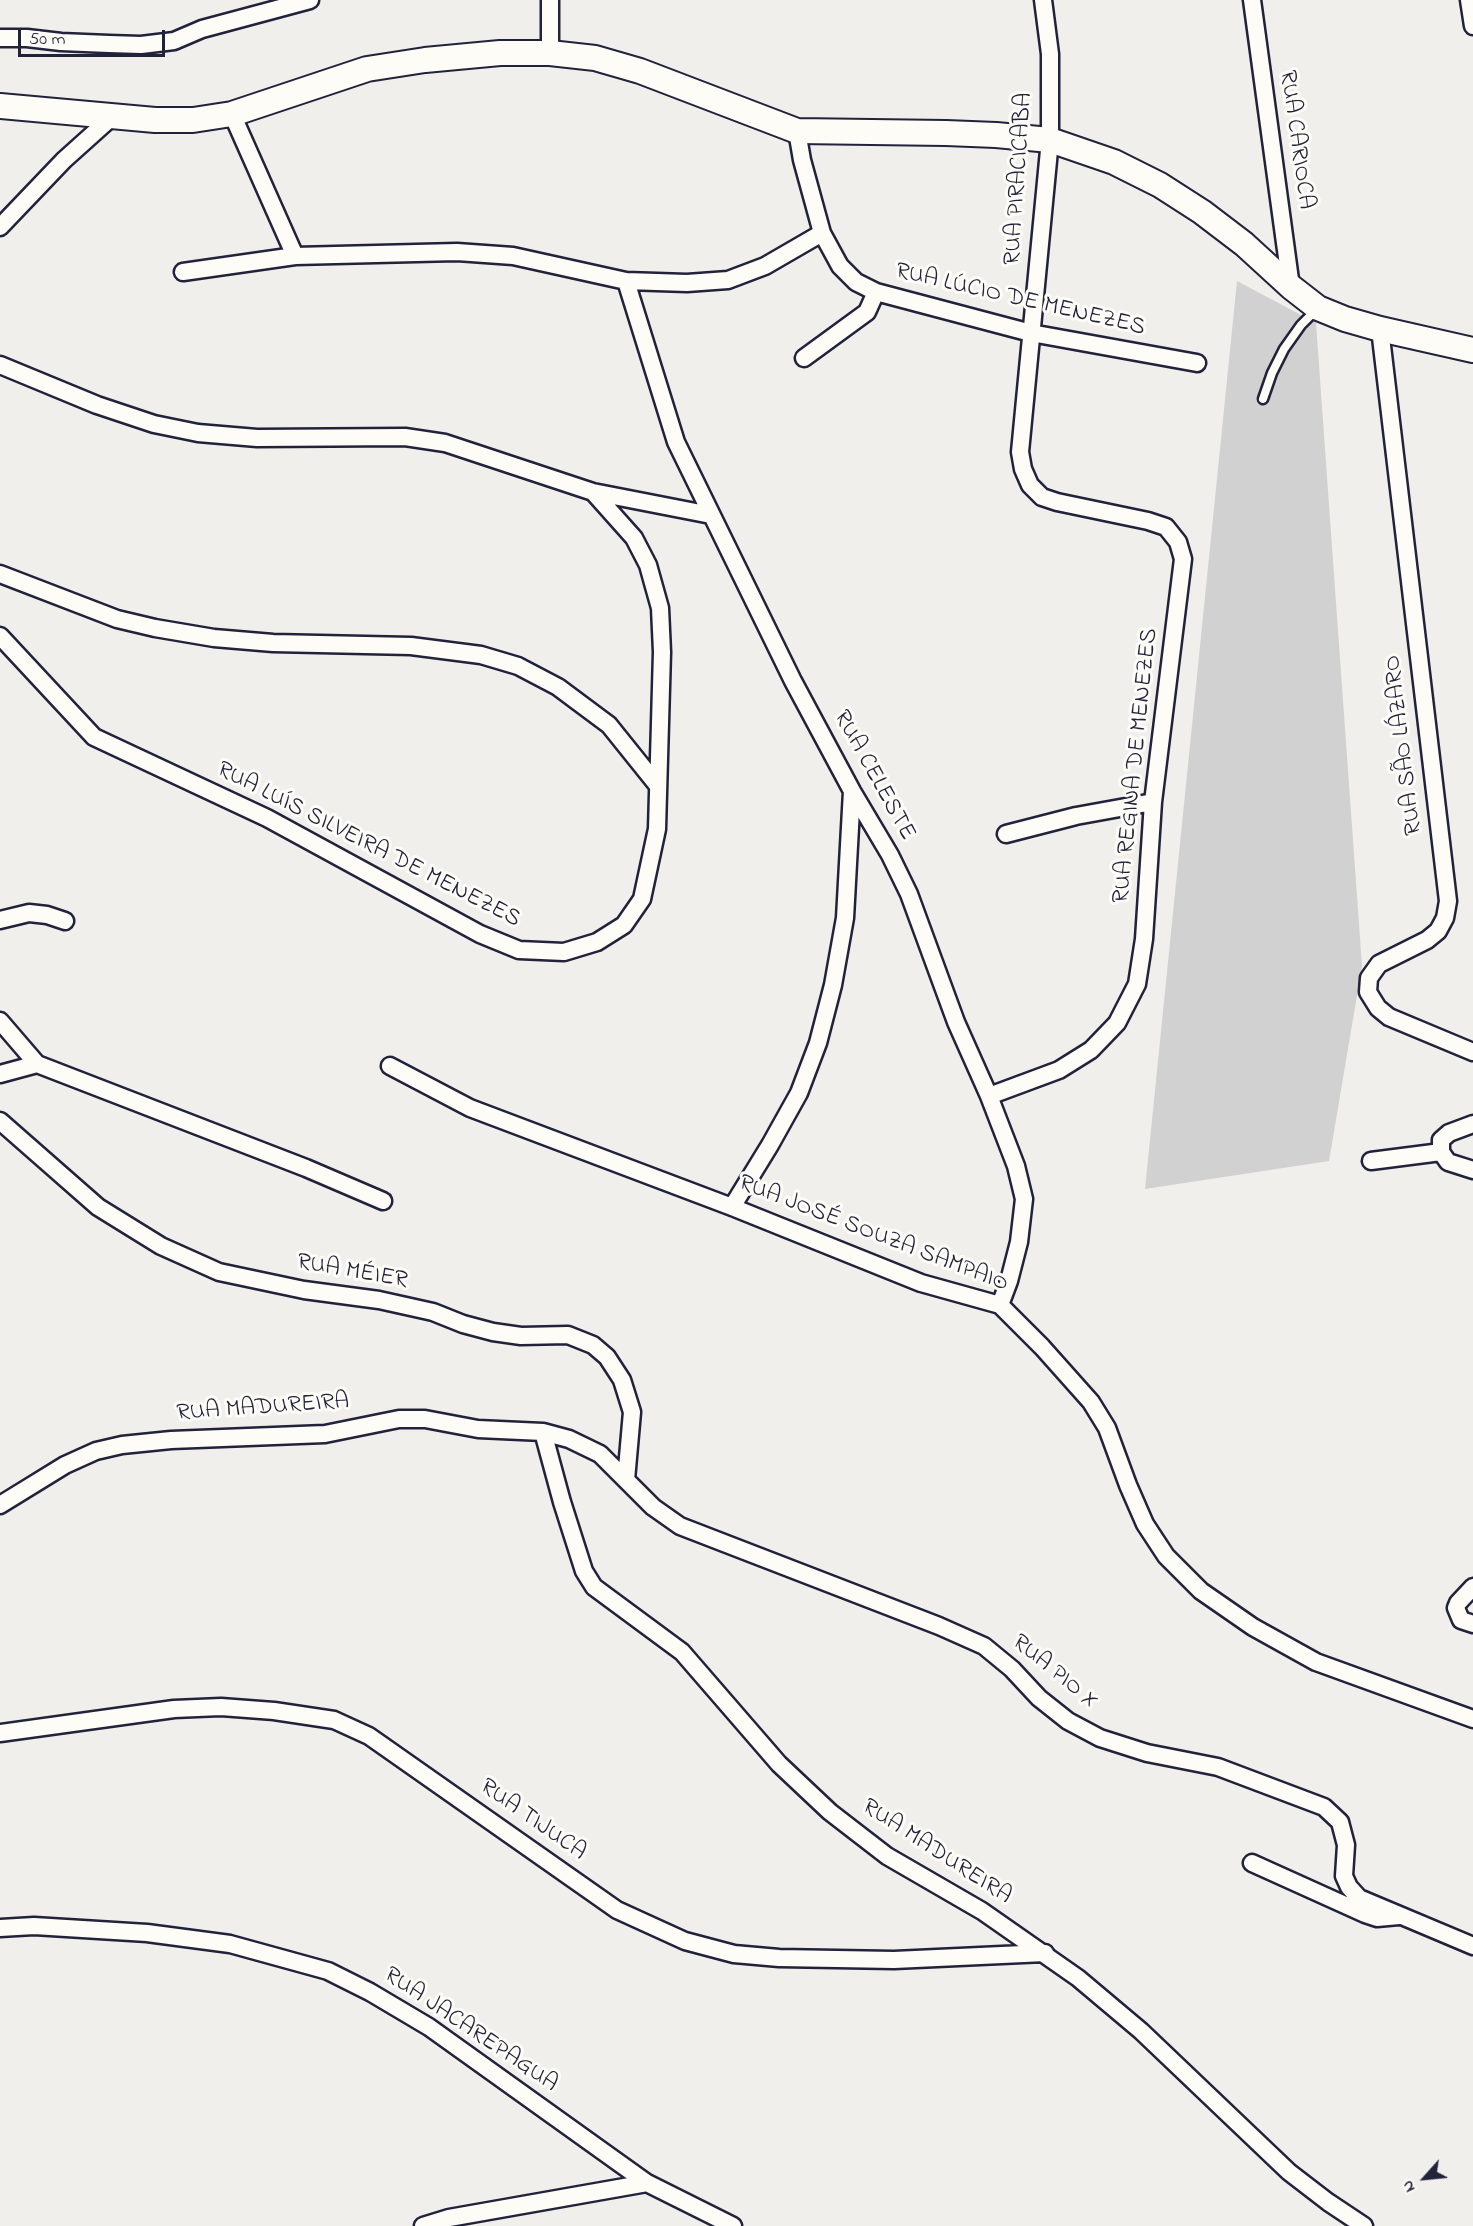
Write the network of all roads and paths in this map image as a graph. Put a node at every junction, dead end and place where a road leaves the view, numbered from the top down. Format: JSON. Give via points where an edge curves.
{"nodes":[{"id":1,"x":310,"y":0,"type":"edge"},
{"id":2,"x":550,"y":0,"type":"edge"},
{"id":3,"x":1042,"y":0,"type":"edge"},
{"id":4,"x":1252,"y":0,"type":"edge"},
{"id":5,"x":1469,"y":0,"type":"edge"},
{"id":6,"x":1473,"y":26,"type":"edge"},
{"id":7,"x":0,"y":38,"type":"edge"},
{"id":8,"x":550,"y":53,"type":"junction"},
{"id":9,"x":0,"y":106,"type":"edge"},
{"id":10,"x":232,"y":114,"type":"junction"},
{"id":11,"x":113,"y":116,"type":"junction"},
{"id":12,"x":797,"y":131,"type":"junction"},
{"id":13,"x":1050,"y":141,"type":"junction"},
{"id":14,"x":0,"y":227,"type":"edge"},
{"id":15,"x":822,"y":233,"type":"junction"},
{"id":16,"x":295,"y":256,"type":"junction"},
{"id":17,"x":183,"y":272,"type":"dead end"},
{"id":18,"x":626,"y":281,"type":"junction"},
{"id":19,"x":1291,"y":287,"type":"junction"},
{"id":20,"x":876,"y":292,"type":"junction"},
{"id":21,"x":1318,"y":308,"type":"junction"},
{"id":22,"x":1380,"y":329,"type":"junction"},
{"id":23,"x":1031,"y":333,"type":"junction"},
{"id":24,"x":1473,"y":350,"type":"edge"},
{"id":25,"x":804,"y":358,"type":"dead end"},
{"id":26,"x":1197,"y":363,"type":"dead end"},
{"id":27,"x":0,"y":365,"type":"edge"},
{"id":28,"x":1263,"y":399,"type":"dead end"},
{"id":29,"x":1023,"y":469,"type":"joint"},
{"id":30,"x":593,"y":492,"type":"junction"},
{"id":31,"x":711,"y":515,"type":"junction"},
{"id":32,"x":0,"y":574,"type":"edge"},
{"id":33,"x":0,"y":636,"type":"edge"},
{"id":34,"x":658,"y":786,"type":"junction"},
{"id":35,"x":852,"y":791,"type":"junction"},
{"id":36,"x":1153,"y":802,"type":"junction"},
{"id":37,"x":1006,"y":834,"type":"dead end"},
{"id":38,"x":0,"y":920,"type":"edge"},
{"id":39,"x":64,"y":921,"type":"dead end"},
{"id":40,"x":0,"y":1021,"type":"edge"},
{"id":41,"x":1473,"y":1052,"type":"edge"},
{"id":42,"x":38,"y":1064,"type":"junction"},
{"id":43,"x":390,"y":1066,"type":"dead end"},
{"id":44,"x":0,"y":1074,"type":"edge"},
{"id":45,"x":989,"y":1096,"type":"junction"},
{"id":46,"x":0,"y":1121,"type":"edge"},
{"id":47,"x":1473,"y":1124,"type":"edge"},
{"id":48,"x":1441,"y":1152,"type":"junction"},
{"id":49,"x":1371,"y":1161,"type":"dead end"},
{"id":50,"x":1473,"y":1170,"type":"edge"},
{"id":51,"x":383,"y":1201,"type":"dead end"},
{"id":52,"x":732,"y":1207,"type":"junction"},
{"id":53,"x":1000,"y":1305,"type":"junction"},
{"id":54,"x":543,"y":1432,"type":"junction"},
{"id":55,"x":626,"y":1480,"type":"junction"},
{"id":56,"x":0,"y":1505,"type":"edge"},
{"id":57,"x":1473,"y":1587,"type":"edge"},
{"id":58,"x":1473,"y":1624,"type":"edge"},
{"id":59,"x":1473,"y":1719,"type":"edge"},
{"id":60,"x":0,"y":1733,"type":"edge"},
{"id":61,"x":1252,"y":1863,"type":"dead end"},
{"id":62,"x":1402,"y":1915,"type":"junction"},
{"id":63,"x":0,"y":1928,"type":"edge"},
{"id":64,"x":1473,"y":1946,"type":"edge"},
{"id":65,"x":1045,"y":1953,"type":"junction"},
{"id":66,"x":647,"y":2183,"type":"junction"},
{"id":67,"x":423,"y":2226,"type":"edge"},
{"id":68,"x":733,"y":2226,"type":"edge"},
{"id":69,"x":1364,"y":2226,"type":"edge"}],
"edges":[{"from":1,"to":7,"type":"street","via":[[212,26],[174,41],[141,45]]},
{"from":2,"to":8,"type":"street"},
{"from":3,"to":13,"type":"street","name":"RUA PIRACICABA","via":[[1050,54]]},
{"from":4,"to":19,"type":"street","name":"RUA CARIOCA"},
{"from":5,"to":6,"type":"street"},
{"from":8,"to":10,"type":"street","via":[[500,53],[367,69]]},
{"from":8,"to":12,"type":"street","via":[[595,58],[640,70]]},
{"from":9,"to":11,"type":"street"},
{"from":10,"to":11,"type":"street","via":[[193,120]]},
{"from":10,"to":16,"type":"street"},
{"from":11,"to":14,"type":"street"},
{"from":12,"to":13,"type":"street","via":[[946,133]]},
{"from":12,"to":15,"type":"street","name":"RUA LÚCIO DE MENEZES"},
{"from":13,"to":19,"type":"street","via":[[1114,162],[1160,185],[1244,244]]},
{"from":13,"to":23,"type":"street","name":"RUA PIRACICABA"},
{"from":15,"to":18,"type":"street","via":[[765,266],[728,280]]},
{"from":15,"to":20,"type":"street","name":"RUA LÚCIO DE MENEZES","via":[[840,266],[856,282]]},
{"from":16,"to":17,"type":"street"},
{"from":16,"to":18,"type":"street","via":[[457,252],[513,256]]},
{"from":18,"to":31,"type":"street","name":"RUA CELESTE","via":[[676,442]]},
{"from":19,"to":21,"type":"street"},
{"from":20,"to":23,"type":"street","name":"RUA LÚCIO DE MENEZES"},
{"from":20,"to":25,"type":"street","via":[[867,312]]},
{"from":21,"to":22,"type":"street"},
{"from":21,"to":28,"type":"lane","via":[[1284,349]]},
{"from":22,"to":24,"type":"street"},
{"from":22,"to":41,"type":"street","name":"RUA SÃO LÁZARO","via":[[1448,901],[1438,931],[1379,964],[1369,978],[1368,992],[1389,1017]]},
{"from":23,"to":26,"type":"street","name":"RUA LÚCIO DE MENEZES"},
{"from":23,"to":29,"type":"street","name":"RUA PIRACICABA","via":[[1020,452]]},
{"from":27,"to":30,"type":"street","via":[[154,424],[257,438],[405,437],[445,443]]},
{"from":29,"to":36,"type":"street","name":"RUA REGINA DE MENEZES","via":[[1030,485],[1042,497],[1148,521],[1166,527],[1178,542],[1183,559]]},
{"from":30,"to":31,"type":"street"},
{"from":30,"to":34,"type":"street","name":"RUA LUÍS SILVEIRA DE MENEZES","via":[[634,538],[648,565],[660,609]]},
{"from":31,"to":35,"type":"street","name":"RUA CELESTE"},
{"from":32,"to":34,"type":"street","via":[[117,619],[155,628],[273,644],[411,646],[481,655],[518,666],[558,687],[609,725]]},
{"from":33,"to":34,"type":"street","name":"RUA LUÍS SILVEIRA DE MENEZES","via":[[94,737],[267,818],[480,934],[519,950],[564,952],[597,942],[624,924],[642,899],[657,829]]},
{"from":35,"to":45,"type":"street","name":"RUA CELESTE","via":[[909,894],[956,1022]]},
{"from":35,"to":52,"type":"street","via":[[845,918],[818,1043],[799,1093]]},
{"from":36,"to":37,"type":"street"},
{"from":36,"to":45,"type":"street","name":"RUA REGINA DE MENEZES","via":[[1144,939],[1137,984],[1117,1023],[1091,1050],[1059,1070]]},
{"from":38,"to":39,"type":"street","via":[[29,913]]},
{"from":40,"to":42,"type":"street"},
{"from":42,"to":44,"type":"street"},
{"from":42,"to":51,"type":"street"},
{"from":43,"to":52,"type":"street","name":"RUA JOSÉ SOUZA SAMPAIO","via":[[470,1108]]},
{"from":45,"to":53,"type":"street","name":"RUA CELESTE","via":[[1016,1166],[1024,1199],[1019,1242]]},
{"from":46,"to":55,"type":"street","name":"RUA MÉIER","via":[[98,1207],[161,1246],[219,1272],[422,1309],[493,1332],[568,1335],[593,1345],[607,1357],[622,1380],[632,1412]]},
{"from":47,"to":48,"type":"street","via":[[1449,1132],[1441,1140]]},
{"from":48,"to":49,"type":"street"},
{"from":48,"to":50,"type":"street","via":[[1448,1162]]},
{"from":52,"to":53,"type":"street","name":"RUA JOSÉ SOUZA SAMPAIO","via":[[921,1283]]},
{"from":53,"to":59,"type":"street","name":"RUA JOSÉ SOUZA SAMPAIO","via":[[1091,1402],[1107,1428],[1145,1524],[1166,1556],[1201,1591],[1253,1627],[1316,1662]]},
{"from":54,"to":55,"type":"street","name":"RUA MADUREIRA","via":[[600,1454]]},
{"from":54,"to":56,"type":"street","name":"RUA MADUREIRA","via":[[478,1430],[425,1419],[399,1419],[325,1434],[122,1445],[65,1465]]},
{"from":54,"to":65,"type":"street","name":"RUA MADUREIRA","via":[[584,1571],[594,1587],[682,1652],[779,1764],[830,1812],[887,1856]]},
{"from":55,"to":62,"type":"street","name":"RUA PIO X","via":[[653,1508],[680,1526],[984,1646],[1046,1704],[1100,1738],[1147,1753],[1218,1767],[1324,1808],[1340,1822],[1344,1833],[1344,1876],[1349,1887],[1359,1898]]},
{"from":57,"to":58,"type":"street","via":[[1456,1608],[1461,1620]]},
{"from":60,"to":65,"type":"street","name":"RUA TIJUCA","via":[[174,1709],[221,1707],[334,1720],[369,1736],[617,1910],[685,1941],[734,1954],[779,1958],[894,1960]]},
{"from":61,"to":62,"type":"street","via":[[1365,1914],[1377,1918]]},
{"from":62,"to":64,"type":"street","name":"RUA PIO X"},
{"from":63,"to":66,"type":"street","name":"RUA JACAREPAGUA","via":[[34,1926],[159,1934],[230,1944],[328,1971],[429,2027]]},
{"from":65,"to":69,"type":"street","name":"RUA MADUREIRA","via":[[1141,2031],[1289,2172]]},
{"from":66,"to":67,"type":"street"},
{"from":66,"to":68,"type":"street","name":"RUA JACAREPAGUA"}]}
